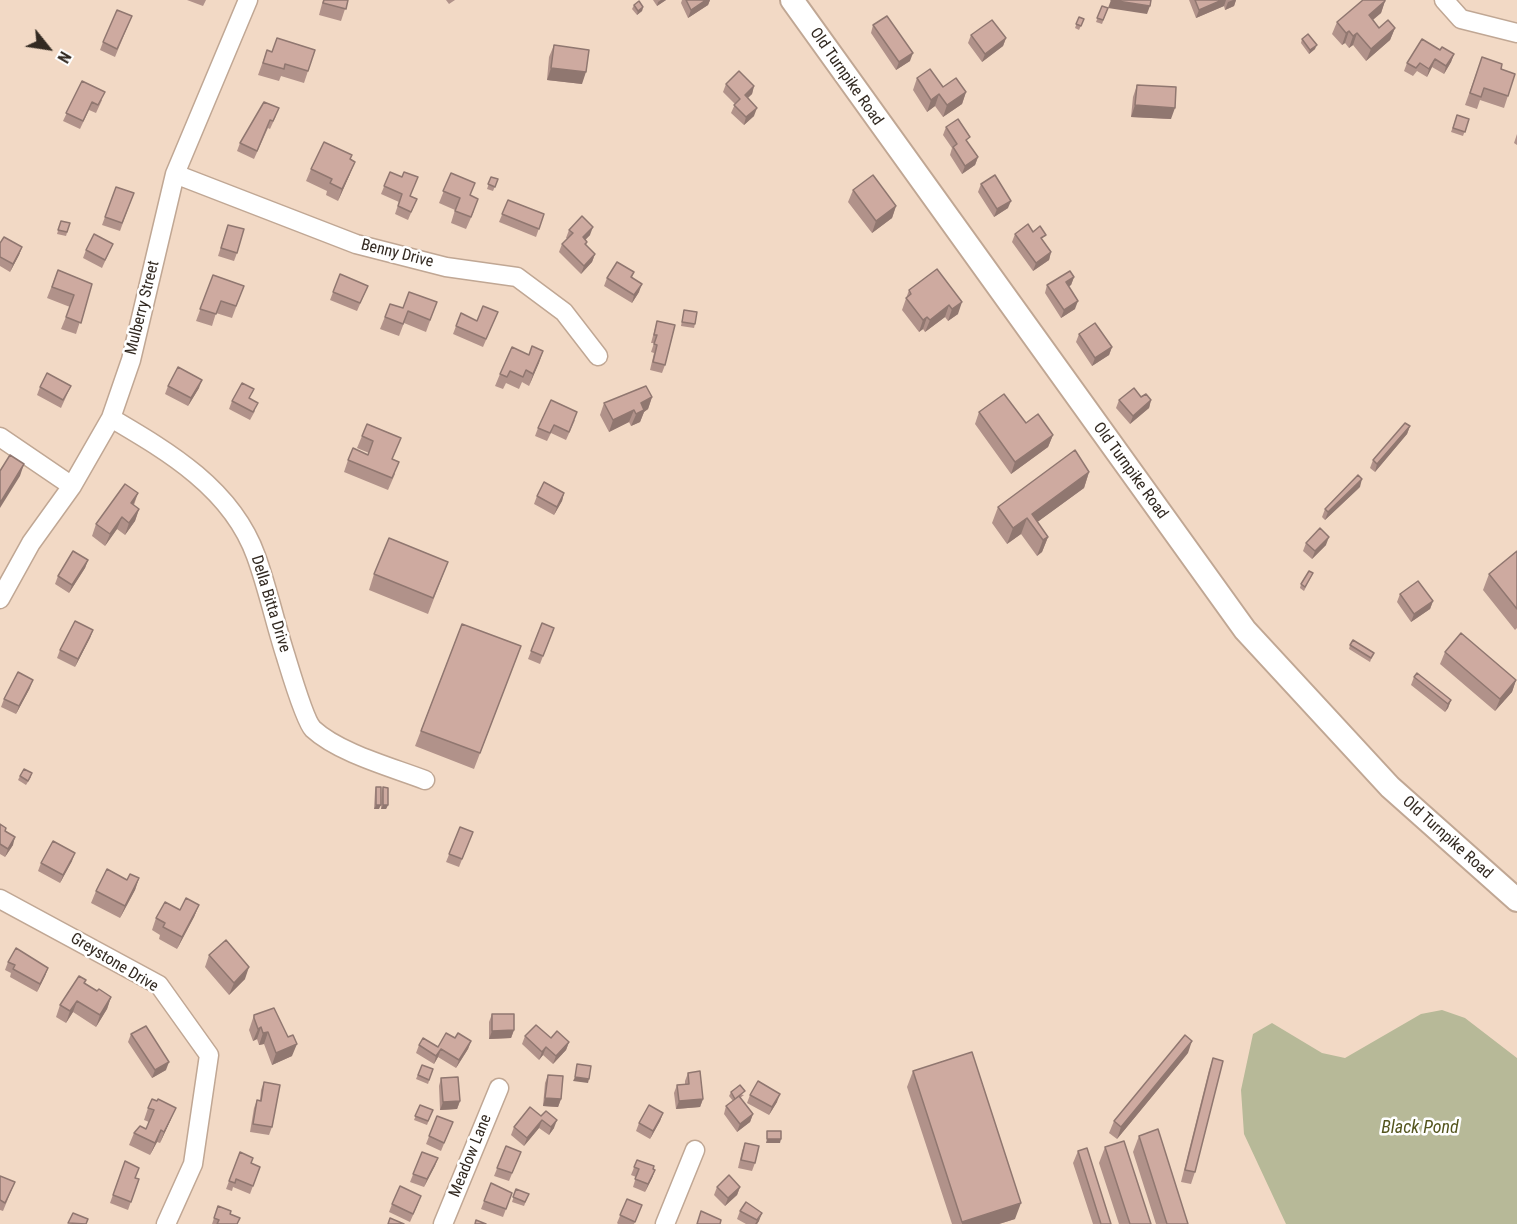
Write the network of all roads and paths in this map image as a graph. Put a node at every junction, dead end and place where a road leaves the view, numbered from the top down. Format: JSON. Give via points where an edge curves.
{"nodes":[{"id":1,"x":248,"y":0,"type":"edge"},
{"id":2,"x":792,"y":0,"type":"edge"},
{"id":3,"x":1444,"y":0,"type":"edge"},
{"id":4,"x":1517,"y":33,"type":"edge"},
{"id":5,"x":175,"y":174,"type":"junction"},
{"id":6,"x":598,"y":356,"type":"dead end"},
{"id":7,"x":111,"y":418,"type":"junction"},
{"id":8,"x":0,"y":437,"type":"edge"},
{"id":9,"x":72,"y":486,"type":"junction"},
{"id":10,"x":0,"y":599,"type":"edge"},
{"id":11,"x":425,"y":780,"type":"dead end"},
{"id":12,"x":0,"y":899,"type":"edge"},
{"id":13,"x":1517,"y":900,"type":"edge"},
{"id":14,"x":499,"y":1088,"type":"dead end"},
{"id":15,"x":695,"y":1150,"type":"dead end"},
{"id":16,"x":166,"y":1224,"type":"edge"},
{"id":17,"x":443,"y":1224,"type":"edge"},
{"id":18,"x":665,"y":1224,"type":"edge"}],
"edges":[{"from":1,"to":5,"type":"street","name":"Mulberry Street"},
{"from":2,"to":13,"type":"main road","name":"Old Turnpike Road","via":[[1245,630],[1390,787]]},
{"from":3,"to":4,"type":"street","via":[[1461,19]]},
{"from":5,"to":6,"type":"street","name":"Benny Drive","via":[[356,244],[446,267],[517,277],[564,312]]},
{"from":5,"to":7,"type":"street","name":"Mulberry Street","via":[[131,360]]},
{"from":7,"to":9,"type":"street","name":"Mulberry Street"},
{"from":7,"to":11,"type":"street","name":"Della Bitta Drive","via":[[181,461],[215,490],[241,527],[255,555],[311,727],[332,742]]},
{"from":8,"to":9,"type":"street"},
{"from":9,"to":10,"type":"street","name":"Mulberry Street","via":[[31,543]]},
{"from":12,"to":16,"type":"street","name":"Greystone Drive","via":[[159,985],[209,1054],[193,1164]]},
{"from":14,"to":17,"type":"street","name":"Meadow Lane"},
{"from":15,"to":18,"type":"street"}]}
